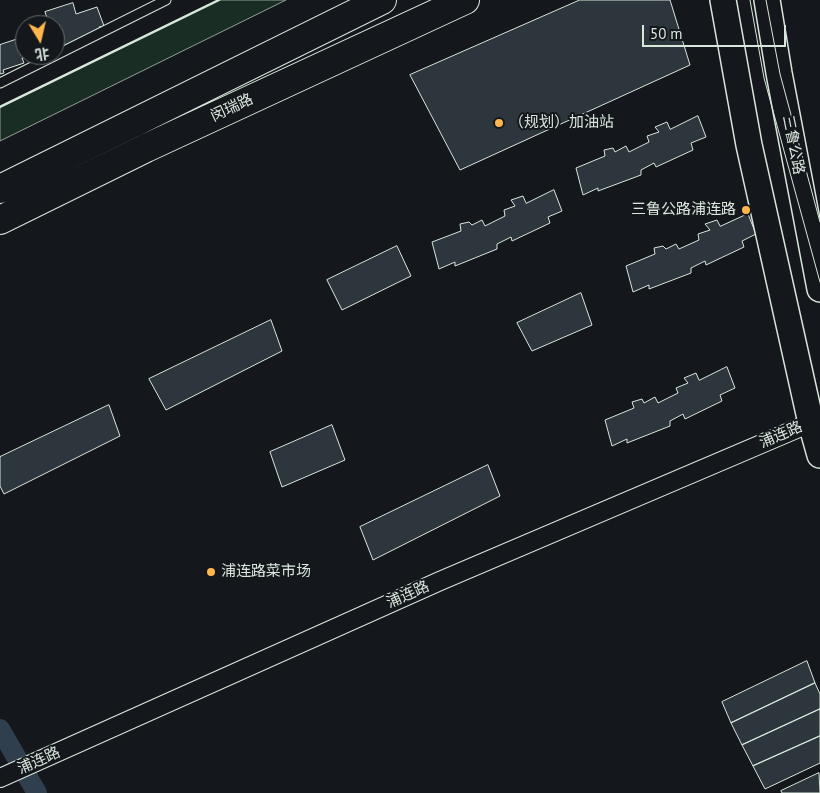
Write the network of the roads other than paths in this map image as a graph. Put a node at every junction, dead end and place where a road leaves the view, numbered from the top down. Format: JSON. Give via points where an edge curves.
{"nodes":[{"id":1,"x":166,"y":0,"type":"edge"},
{"id":2,"x":382,"y":0,"type":"edge"},
{"id":3,"x":465,"y":0,"type":"edge"},
{"id":4,"x":723,"y":0,"type":"edge"},
{"id":5,"x":767,"y":0,"type":"edge"},
{"id":6,"x":0,"y":83,"type":"edge"},
{"id":7,"x":0,"y":189,"type":"edge"},
{"id":8,"x":0,"y":220,"type":"edge"},
{"id":9,"x":820,"y":289,"type":"edge"},
{"id":10,"x":815,"y":421,"type":"edge"},
{"id":11,"x":820,"y":455,"type":"edge"},
{"id":12,"x":0,"y":778,"type":"edge"}],
"edges":[{"from":1,"to":6,"type":"lane"},
{"from":2,"to":7,"type":"main road","name":"闵瑞路"},
{"from":3,"to":8,"type":"main road","name":"闵瑞路","via":[[146,148]]},
{"from":4,"to":10,"type":"main road","via":[[749,145]]},
{"from":5,"to":9,"type":"main road","name":"三鲁公路"},
{"from":10,"to":11,"type":"main road"},
{"from":10,"to":12,"type":"street","name":"浦连路","via":[[440,581]]}]}
